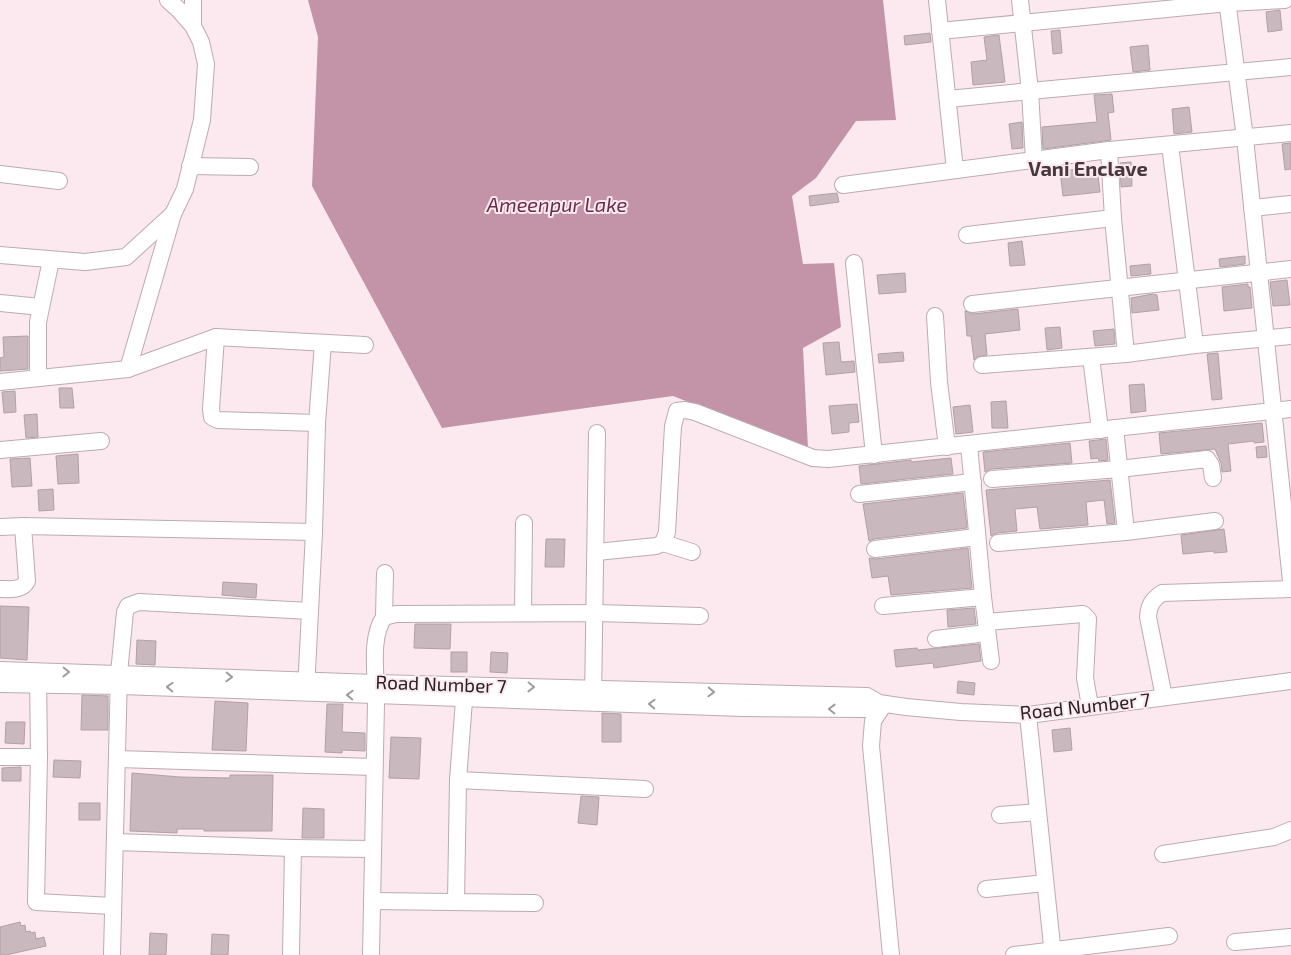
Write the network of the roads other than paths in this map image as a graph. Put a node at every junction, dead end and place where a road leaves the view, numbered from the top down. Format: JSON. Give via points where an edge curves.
{"nodes":[{"id":1,"x":168,"y":0,"type":"edge"},
{"id":2,"x":192,"y":0,"type":"edge"},
{"id":3,"x":937,"y":0,"type":"edge"},
{"id":4,"x":1020,"y":0,"type":"edge"},
{"id":5,"x":1285,"y":0,"type":"edge"},
{"id":6,"x":1228,"y":1,"type":"edge"},
{"id":7,"x":1023,"y":23,"type":"junction"},
{"id":8,"x":193,"y":26,"type":"junction"},
{"id":9,"x":940,"y":31,"type":"junction"},
{"id":10,"x":1291,"y":66,"type":"edge"},
{"id":11,"x":1235,"y":72,"type":"junction"},
{"id":12,"x":1030,"y":91,"type":"junction"},
{"id":13,"x":948,"y":99,"type":"junction"},
{"id":14,"x":1291,"y":133,"type":"edge"},
{"id":15,"x":1245,"y":138,"type":"junction"},
{"id":16,"x":1170,"y":145,"type":"junction"},
{"id":17,"x":1109,"y":150,"type":"junction"},
{"id":18,"x":1034,"y":160,"type":"junction"},
{"id":19,"x":190,"y":166,"type":"junction"},
{"id":20,"x":250,"y":167,"type":"dead end"},
{"id":21,"x":955,"y":170,"type":"junction"},
{"id":22,"x":0,"y":174,"type":"edge"},
{"id":23,"x":59,"y":181,"type":"dead end"},
{"id":24,"x":843,"y":185,"type":"dead end"},
{"id":25,"x":1291,"y":204,"type":"edge"},
{"id":26,"x":1252,"y":208,"type":"junction"},
{"id":27,"x":173,"y":214,"type":"junction"},
{"id":28,"x":1113,"y":218,"type":"junction"},
{"id":29,"x":967,"y":235,"type":"dead end"},
{"id":30,"x":0,"y":255,"type":"edge"},
{"id":31,"x":51,"y":260,"type":"junction"},
{"id":32,"x":854,"y":263,"type":"dead end"},
{"id":33,"x":1291,"y":269,"type":"edge"},
{"id":34,"x":1259,"y":273,"type":"junction"},
{"id":35,"x":1187,"y":281,"type":"junction"},
{"id":36,"x":1119,"y":288,"type":"junction"},
{"id":37,"x":0,"y":303,"type":"edge"},
{"id":38,"x":972,"y":304,"type":"dead end"},
{"id":39,"x":41,"y":307,"type":"junction"},
{"id":40,"x":935,"y":316,"type":"dead end"},
{"id":41,"x":1291,"y":336,"type":"edge"},
{"id":42,"x":216,"y":337,"type":"junction"},
{"id":43,"x":1266,"y":338,"type":"junction"},
{"id":44,"x":323,"y":343,"type":"junction"},
{"id":45,"x":1195,"y":344,"type":"junction"},
{"id":46,"x":365,"y":345,"type":"dead end"},
{"id":47,"x":1126,"y":354,"type":"junction"},
{"id":48,"x":1091,"y":357,"type":"junction"},
{"id":49,"x":982,"y":365,"type":"dead end"},
{"id":50,"x":128,"y":369,"type":"junction"},
{"id":51,"x":38,"y":378,"type":"junction"},
{"id":52,"x":0,"y":382,"type":"edge"},
{"id":53,"x":1291,"y":409,"type":"edge"},
{"id":54,"x":1273,"y":411,"type":"junction"},
{"id":55,"x":317,"y":423,"type":"junction"},
{"id":56,"x":1107,"y":429,"type":"junction"},
{"id":57,"x":597,"y":433,"type":"dead end"},
{"id":58,"x":101,"y":441,"type":"dead end"},
{"id":59,"x":969,"y":444,"type":"junction"},
{"id":60,"x":947,"y":447,"type":"junction"},
{"id":61,"x":0,"y":450,"type":"edge"},
{"id":62,"x":874,"y":455,"type":"junction"},
{"id":63,"x":1119,"y":469,"type":"junction"},
{"id":64,"x":1286,"y":477,"type":"edge"},
{"id":65,"x":1213,"y":478,"type":"dead end"},
{"id":66,"x":992,"y":479,"type":"dead end"},
{"id":67,"x":973,"y":482,"type":"junction"},
{"id":68,"x":858,"y":494,"type":"dead end"},
{"id":69,"x":1215,"y":521,"type":"dead end"},
{"id":70,"x":524,"y":523,"type":"dead end"},
{"id":71,"x":23,"y":526,"type":"junction"},
{"id":72,"x":0,"y":527,"type":"edge"},
{"id":73,"x":314,"y":532,"type":"junction"},
{"id":74,"x":1126,"y":532,"type":"junction"},
{"id":75,"x":977,"y":537,"type":"junction"},
{"id":76,"x":664,"y":543,"type":"junction"},
{"id":77,"x":998,"y":543,"type":"dead end"},
{"id":78,"x":875,"y":549,"type":"dead end"},
{"id":79,"x":1289,"y":549,"type":"edge"},
{"id":80,"x":597,"y":552,"type":"junction"},
{"id":81,"x":692,"y":552,"type":"dead end"},
{"id":82,"x":385,"y":573,"type":"dead end"},
{"id":83,"x":1291,"y":581,"type":"edge"},
{"id":84,"x":1291,"y":589,"type":"edge"},
{"id":85,"x":0,"y":590,"type":"edge"},
{"id":86,"x":983,"y":597,"type":"junction"},
{"id":87,"x":883,"y":606,"type":"dead end"},
{"id":88,"x":310,"y":611,"type":"junction"},
{"id":89,"x":523,"y":613,"type":"junction"},
{"id":90,"x":596,"y":613,"type":"junction"},
{"id":91,"x":700,"y":616,"type":"dead end"},
{"id":92,"x":384,"y":617,"type":"junction"},
{"id":93,"x":987,"y":628,"type":"junction"},
{"id":94,"x":936,"y":639,"type":"dead end"},
{"id":95,"x":991,"y":661,"type":"dead end"},
{"id":96,"x":0,"y":670,"type":"edge"},
{"id":97,"x":38,"y":678,"type":"junction"},
{"id":98,"x":120,"y":679,"type":"junction"},
{"id":99,"x":1291,"y":681,"type":"edge"},
{"id":100,"x":0,"y":684,"type":"edge"},
{"id":101,"x":306,"y":686,"type":"junction"},
{"id":102,"x":376,"y":689,"type":"junction"},
{"id":103,"x":465,"y":691,"type":"junction"},
{"id":104,"x":594,"y":695,"type":"junction"},
{"id":105,"x":1164,"y":697,"type":"junction"},
{"id":106,"x":882,"y":703,"type":"junction"},
{"id":107,"x":1090,"y":706,"type":"junction"},
{"id":108,"x":1028,"y":714,"type":"junction"},
{"id":109,"x":0,"y":757,"type":"edge"},
{"id":110,"x":39,"y":758,"type":"junction"},
{"id":111,"x":118,"y":760,"type":"junction"},
{"id":112,"x":374,"y":767,"type":"junction"},
{"id":113,"x":458,"y":780,"type":"junction"},
{"id":114,"x":646,"y":789,"type":"dead end"},
{"id":115,"x":1038,"y":812,"type":"junction"},
{"id":116,"x":1000,"y":815,"type":"dead end"},
{"id":117,"x":1291,"y":830,"type":"edge"},
{"id":118,"x":1274,"y":837,"type":"junction"},
{"id":119,"x":1291,"y":840,"type":"edge"},
{"id":120,"x":115,"y":842,"type":"junction"},
{"id":121,"x":293,"y":848,"type":"junction"},
{"id":122,"x":372,"y":849,"type":"junction"},
{"id":123,"x":1164,"y":854,"type":"dead end"},
{"id":124,"x":1045,"y":883,"type":"junction"},
{"id":125,"x":986,"y":889,"type":"dead end"},
{"id":126,"x":372,"y":901,"type":"junction"},
{"id":127,"x":456,"y":902,"type":"junction"},
{"id":128,"x":536,"y":903,"type":"dead end"},
{"id":129,"x":113,"y":906,"type":"junction"},
{"id":130,"x":1169,"y":936,"type":"dead end"},
{"id":131,"x":1291,"y":937,"type":"edge"},
{"id":132,"x":1235,"y":942,"type":"dead end"},
{"id":133,"x":1053,"y":953,"type":"edge"},
{"id":134,"x":112,"y":955,"type":"edge"},
{"id":135,"x":291,"y":955,"type":"edge"},
{"id":136,"x":371,"y":955,"type":"edge"},
{"id":137,"x":891,"y":955,"type":"edge"},
{"id":138,"x":1014,"y":955,"type":"edge"}],
"edges":[{"from":1,"to":8,"type":"street"},
{"from":2,"to":8,"type":"street"},
{"from":3,"to":9,"type":"street"},
{"from":4,"to":7,"type":"street"},
{"from":5,"to":6,"type":"street"},
{"from":6,"to":7,"type":"street"},
{"from":6,"to":11,"type":"street"},
{"from":7,"to":9,"type":"street"},
{"from":7,"to":12,"type":"street"},
{"from":8,"to":19,"type":"street","via":[[206,64],[202,120]]},
{"from":9,"to":13,"type":"street"},
{"from":10,"to":11,"type":"street"},
{"from":11,"to":12,"type":"street"},
{"from":11,"to":15,"type":"street"},
{"from":12,"to":13,"type":"street"},
{"from":12,"to":18,"type":"street"},
{"from":13,"to":21,"type":"street"},
{"from":14,"to":15,"type":"street"},
{"from":15,"to":16,"type":"street"},
{"from":15,"to":26,"type":"street"},
{"from":16,"to":17,"type":"street"},
{"from":16,"to":35,"type":"street"},
{"from":17,"to":18,"type":"street"},
{"from":17,"to":28,"type":"street"},
{"from":18,"to":21,"type":"street"},
{"from":19,"to":20,"type":"street"},
{"from":19,"to":27,"type":"street","via":[[185,189]]},
{"from":21,"to":24,"type":"street"},
{"from":22,"to":23,"type":"street"},
{"from":25,"to":26,"type":"street"},
{"from":26,"to":34,"type":"street"},
{"from":27,"to":31,"type":"street","via":[[126,257],[85,262]]},
{"from":27,"to":50,"type":"street"},
{"from":28,"to":29,"type":"street"},
{"from":28,"to":36,"type":"street"},
{"from":30,"to":31,"type":"street"},
{"from":31,"to":39,"type":"street"},
{"from":32,"to":62,"type":"street"},
{"from":33,"to":34,"type":"street"},
{"from":34,"to":35,"type":"street"},
{"from":34,"to":43,"type":"street"},
{"from":35,"to":36,"type":"street"},
{"from":35,"to":45,"type":"street"},
{"from":36,"to":38,"type":"street"},
{"from":36,"to":47,"type":"street"},
{"from":37,"to":39,"type":"street"},
{"from":39,"to":51,"type":"street"},
{"from":40,"to":60,"type":"street"},
{"from":41,"to":43,"type":"street"},
{"from":42,"to":44,"type":"street"},
{"from":42,"to":50,"type":"street"},
{"from":42,"to":55,"type":"street","via":[[212,417],[218,420]]},
{"from":43,"to":45,"type":"street"},
{"from":43,"to":54,"type":"street"},
{"from":44,"to":46,"type":"street"},
{"from":44,"to":55,"type":"street"},
{"from":45,"to":47,"type":"street"},
{"from":47,"to":48,"type":"street"},
{"from":48,"to":49,"type":"street"},
{"from":48,"to":56,"type":"street"},
{"from":50,"to":51,"type":"street"},
{"from":51,"to":52,"type":"street"},
{"from":53,"to":54,"type":"street"},
{"from":54,"to":56,"type":"street"},
{"from":54,"to":64,"type":"street"},
{"from":55,"to":73,"type":"street"},
{"from":56,"to":59,"type":"street"},
{"from":56,"to":63,"type":"street"},
{"from":57,"to":80,"type":"street"},
{"from":58,"to":61,"type":"street"},
{"from":59,"to":60,"type":"street"},
{"from":59,"to":67,"type":"street"},
{"from":60,"to":62,"type":"street"},
{"from":62,"to":76,"type":"street","via":[[813,458],[695,412],[677,411],[673,426]]},
{"from":63,"to":65,"type":"street","via":[[1207,459]]},
{"from":63,"to":66,"type":"street"},
{"from":63,"to":74,"type":"street"},
{"from":64,"to":79,"type":"street"},
{"from":67,"to":68,"type":"street"},
{"from":67,"to":75,"type":"street"},
{"from":69,"to":74,"type":"street"},
{"from":70,"to":89,"type":"street"},
{"from":71,"to":72,"type":"street"},
{"from":71,"to":73,"type":"street"},
{"from":71,"to":85,"type":"street","via":[[27,581],[20,588]]},
{"from":73,"to":88,"type":"street"},
{"from":74,"to":77,"type":"street"},
{"from":75,"to":78,"type":"street"},
{"from":75,"to":86,"type":"street"},
{"from":76,"to":80,"type":"street"},
{"from":76,"to":81,"type":"street"},
{"from":79,"to":83,"type":"street"},
{"from":80,"to":90,"type":"street"},
{"from":82,"to":92,"type":"street"},
{"from":84,"to":105,"type":"street","via":[[1162,593],[1153,600],[1148,617]]},
{"from":86,"to":87,"type":"street"},
{"from":86,"to":93,"type":"street"},
{"from":88,"to":98,"type":"street","via":[[133,603],[125,612]]},
{"from":88,"to":101,"type":"street"},
{"from":89,"to":90,"type":"street"},
{"from":89,"to":92,"type":"street","via":[[396,614]]},
{"from":90,"to":91,"type":"street"},
{"from":90,"to":104,"type":"street"},
{"from":92,"to":102,"type":"street","via":[[378,625],[376,639]]},
{"from":93,"to":94,"type":"street"},
{"from":93,"to":95,"type":"street"},
{"from":93,"to":107,"type":"street","via":[[1083,614],[1088,619],[1085,678]]},
{"from":96,"to":97,"type":"street","name":"Road Number 7"},
{"from":97,"to":98,"type":"street","name":"Road Number 7"},
{"from":97,"to":100,"type":"street","name":"Road Number 7"},
{"from":97,"to":110,"type":"street"},
{"from":98,"to":101,"type":"street","name":"Road Number 7"},
{"from":98,"to":111,"type":"street"},
{"from":99,"to":105,"type":"street","name":"Road Number 7"},
{"from":101,"to":102,"type":"street","name":"Road Number 7"},
{"from":102,"to":103,"type":"street","name":"Road Number 7"},
{"from":102,"to":112,"type":"street"},
{"from":103,"to":104,"type":"street","name":"Road Number 7"},
{"from":103,"to":113,"type":"street"},
{"from":104,"to":106,"type":"street","name":"Road Number 7","via":[[676,698],[868,696]]},
{"from":105,"to":107,"type":"street","name":"Road Number 7"},
{"from":106,"to":108,"type":"street","name":"Road Number 7","via":[[961,712]]},
{"from":106,"to":137,"type":"street","via":[[873,722],[871,746]]},
{"from":107,"to":108,"type":"street","name":"Road Number 7"},
{"from":108,"to":115,"type":"street"},
{"from":109,"to":110,"type":"street"},
{"from":110,"to":129,"type":"street","via":[[36,902]]},
{"from":111,"to":112,"type":"street"},
{"from":111,"to":120,"type":"street"},
{"from":112,"to":122,"type":"street"},
{"from":113,"to":114,"type":"street"},
{"from":113,"to":127,"type":"street"},
{"from":115,"to":116,"type":"street"},
{"from":115,"to":124,"type":"street"},
{"from":117,"to":118,"type":"street"},
{"from":118,"to":119,"type":"street"},
{"from":118,"to":123,"type":"street"},
{"from":120,"to":121,"type":"street"},
{"from":120,"to":129,"type":"street"},
{"from":121,"to":122,"type":"street"},
{"from":121,"to":135,"type":"street"},
{"from":122,"to":126,"type":"street"},
{"from":124,"to":125,"type":"street"},
{"from":124,"to":133,"type":"street"},
{"from":126,"to":127,"type":"street"},
{"from":126,"to":136,"type":"street"},
{"from":127,"to":128,"type":"street"},
{"from":129,"to":134,"type":"street"},
{"from":130,"to":133,"type":"street"},
{"from":131,"to":132,"type":"street"},
{"from":133,"to":138,"type":"street"}]}
